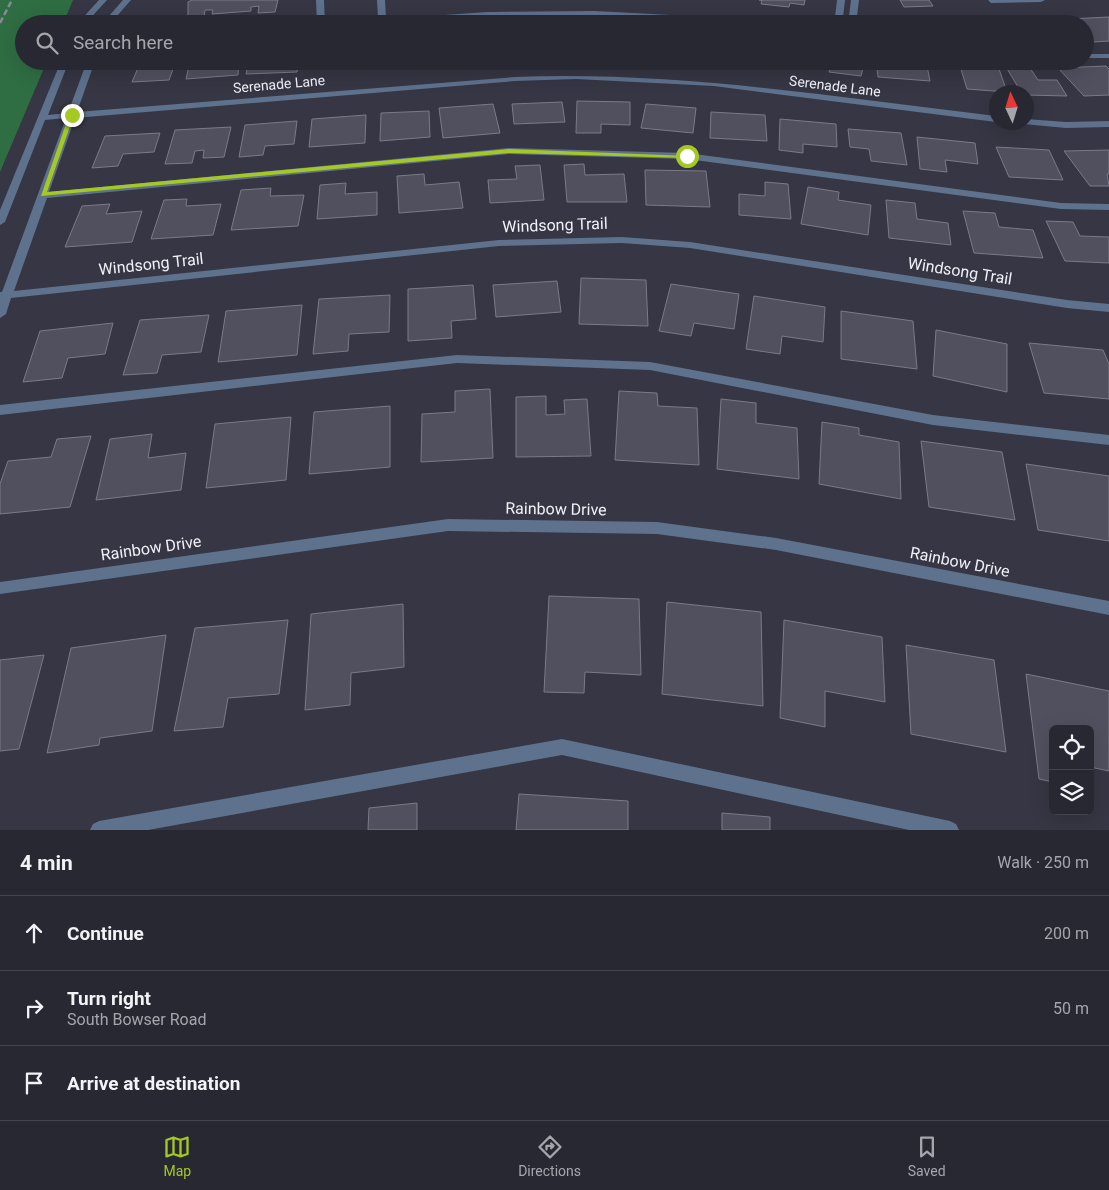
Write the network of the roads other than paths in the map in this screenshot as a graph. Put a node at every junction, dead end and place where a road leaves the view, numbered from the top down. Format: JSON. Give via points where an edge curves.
{"nodes":[{"id":1,"x":104,"y":0,"type":"edge"},
{"id":2,"x":127,"y":0,"type":"edge"},
{"id":3,"x":320,"y":0,"type":"edge"},
{"id":4,"x":381,"y":0,"type":"edge"},
{"id":5,"x":841,"y":0,"type":"edge"},
{"id":6,"x":855,"y":0,"type":"edge"},
{"id":7,"x":1041,"y":0,"type":"edge"},
{"id":8,"x":991,"y":1,"type":"dead end"},
{"id":9,"x":90,"y":15,"type":"edge"},
{"id":10,"x":113,"y":15,"type":"edge"},
{"id":11,"x":321,"y":15,"type":"edge"},
{"id":12,"x":382,"y":15,"type":"edge"},
{"id":13,"x":473,"y":15,"type":"edge"},
{"id":14,"x":632,"y":15,"type":"edge"},
{"id":15,"x":839,"y":15,"type":"edge"},
{"id":16,"x":853,"y":15,"type":"edge"},
{"id":17,"x":1094,"y":56,"type":"edge"},
{"id":18,"x":1109,"y":56,"type":"edge"},
{"id":19,"x":61,"y":70,"type":"edge"},
{"id":20,"x":88,"y":70,"type":"edge"},
{"id":21,"x":72,"y":115,"type":"junction"},
{"id":22,"x":42,"y":118,"type":"junction"},
{"id":23,"x":989,"y":118,"type":"edge"},
{"id":24,"x":1034,"y":123,"type":"edge"},
{"id":25,"x":1109,"y":124,"type":"edge"},
{"id":26,"x":43,"y":195,"type":"junction"},
{"id":27,"x":1109,"y":206,"type":"edge"},
{"id":28,"x":0,"y":222,"type":"edge"},
{"id":29,"x":3,"y":296,"type":"edge"},
{"id":30,"x":1109,"y":308,"type":"edge"},
{"id":31,"x":0,"y":314,"type":"edge"},
{"id":32,"x":0,"y":410,"type":"edge"},
{"id":33,"x":1109,"y":440,"type":"edge"},
{"id":34,"x":0,"y":588,"type":"edge"},
{"id":35,"x":1109,"y":608,"type":"edge"},
{"id":36,"x":99,"y":830,"type":"edge"},
{"id":37,"x":950,"y":830,"type":"edge"}],
"edges":[{"from":1,"to":9,"type":"street"},
{"from":2,"to":10,"type":"street"},
{"from":3,"to":11,"type":"street"},
{"from":4,"to":12,"type":"street"},
{"from":5,"to":15,"type":"street"},
{"from":6,"to":16,"type":"street"},
{"from":7,"to":8,"type":"street"},
{"from":13,"to":14,"type":"street"},
{"from":17,"to":18,"type":"street"},
{"from":19,"to":22,"type":"street"},
{"from":20,"to":21,"type":"street"},
{"from":21,"to":22,"type":"street","name":"Serenade Lane"},
{"from":21,"to":23,"type":"street","name":"Serenade Lane","via":[[576,77],[714,84]]},
{"from":21,"to":26,"type":"street"},
{"from":22,"to":28,"type":"street"},
{"from":24,"to":25,"type":"street"},
{"from":26,"to":27,"type":"street","via":[[509,151],[687,156],[1061,206]]},
{"from":26,"to":29,"type":"street"},
{"from":29,"to":30,"type":"street","name":"Windsong Trail","via":[[499,243],[622,240],[690,245]]},
{"from":29,"to":31,"type":"street"},
{"from":32,"to":33,"type":"street","via":[[457,359],[650,366],[932,420]]},
{"from":34,"to":35,"type":"street","name":"Rainbow Drive","via":[[448,526],[658,528],[776,544]]},
{"from":36,"to":37,"type":"street","via":[[562,747]]}]}
